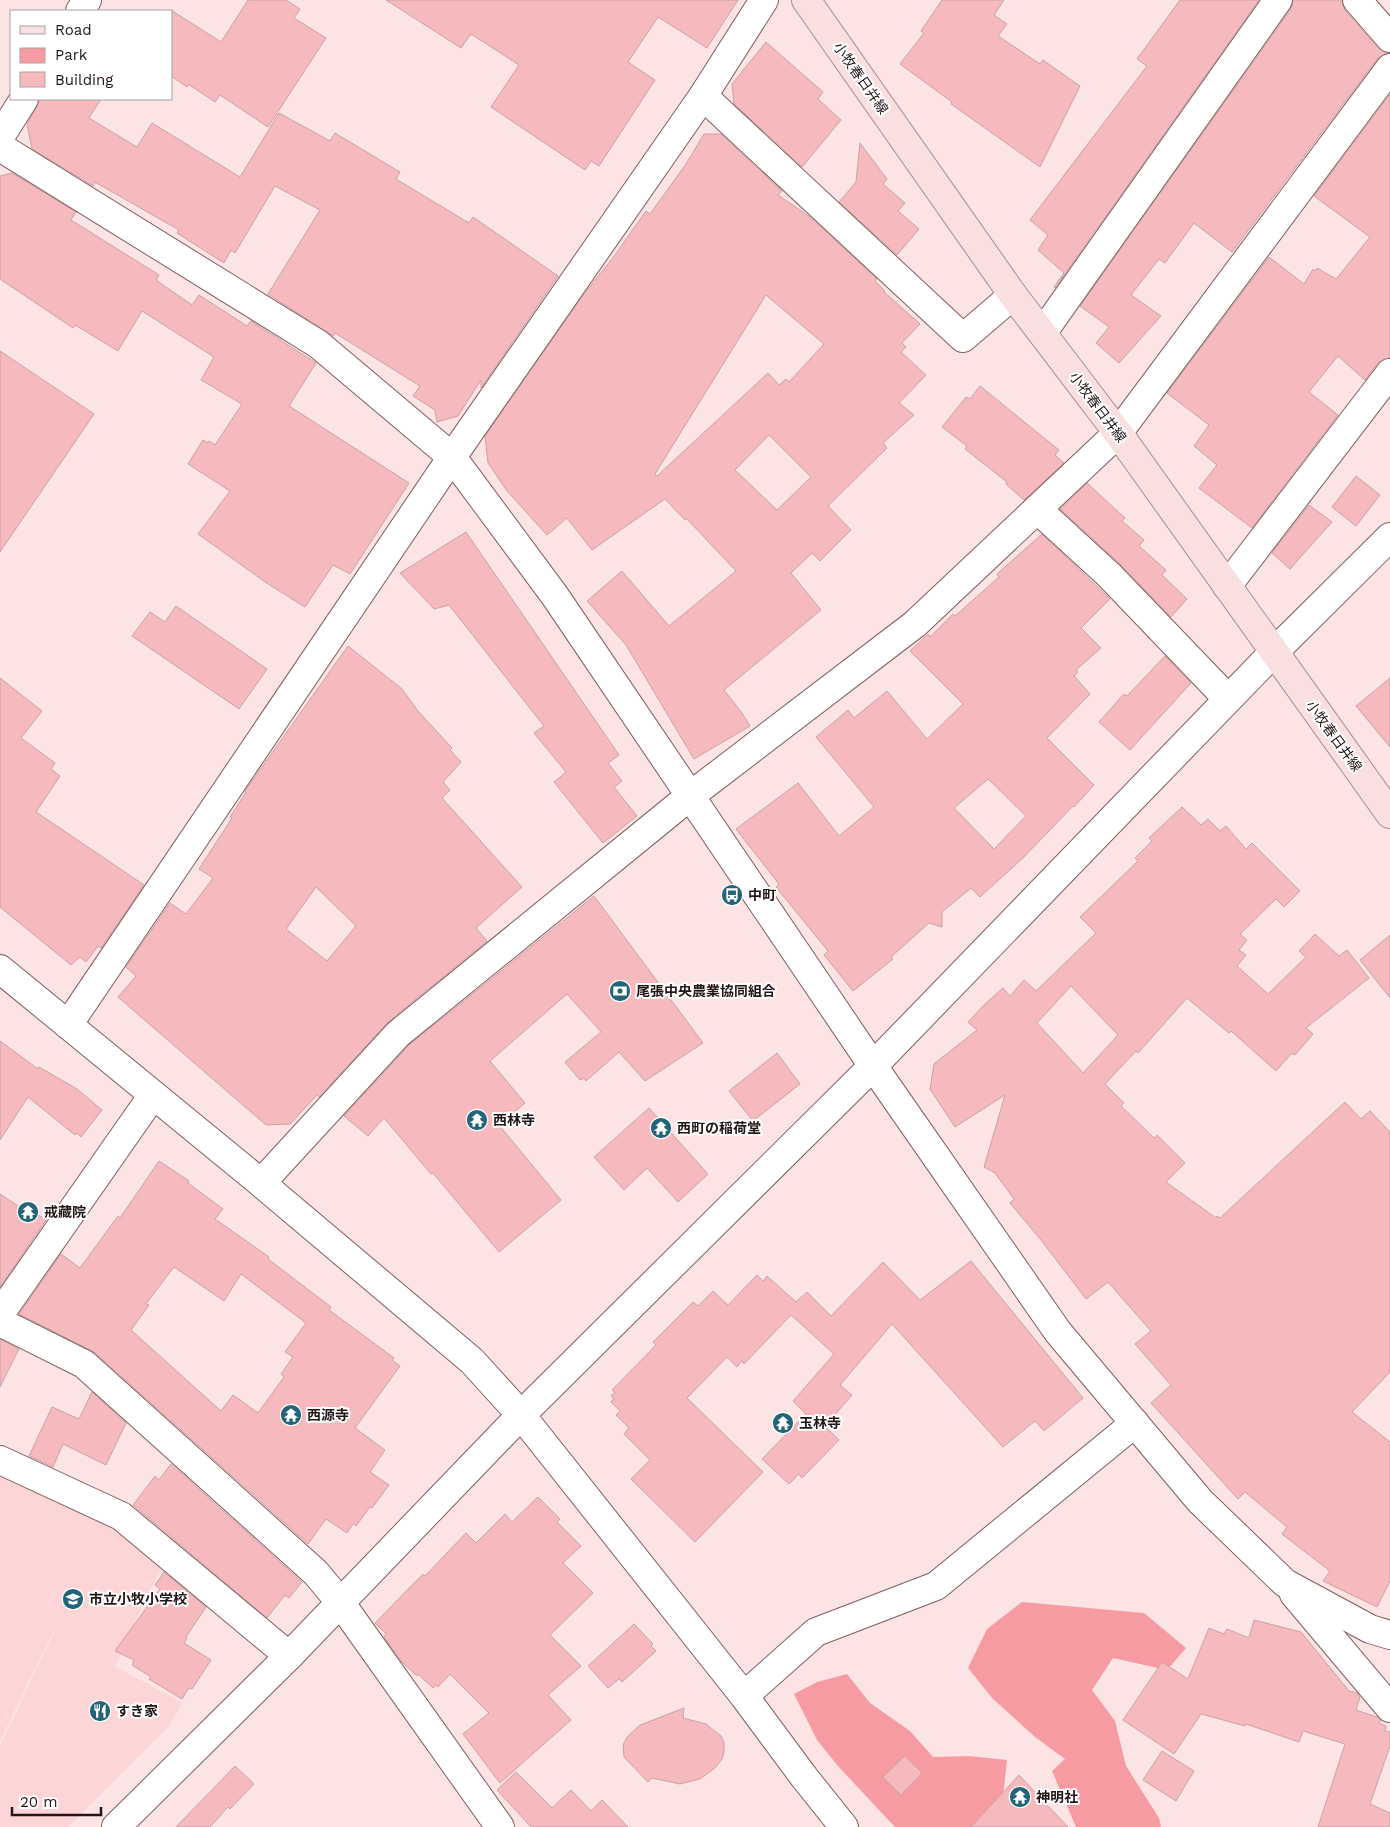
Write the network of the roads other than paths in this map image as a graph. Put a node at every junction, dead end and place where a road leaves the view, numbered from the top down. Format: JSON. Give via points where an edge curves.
{"nodes":[{"id":1,"x":764,"y":0,"type":"edge"},
{"id":2,"x":806,"y":0,"type":"edge"},
{"id":3,"x":1278,"y":0,"type":"edge"},
{"id":4,"x":1357,"y":0,"type":"edge"},
{"id":5,"x":1390,"y":38,"type":"edge"},
{"id":6,"x":1390,"y":68,"type":"edge"},
{"id":7,"x":703,"y":96,"type":"junction"},
{"id":8,"x":23,"y":100,"type":"edge"},
{"id":9,"x":0,"y":137,"type":"edge"},
{"id":10,"x":0,"y":147,"type":"edge"},
{"id":11,"x":1013,"y":295,"type":"junction"},
{"id":12,"x":1042,"y":332,"type":"junction"},
{"id":13,"x":1390,"y":373,"type":"edge"},
{"id":14,"x":1118,"y":432,"type":"junction"},
{"id":15,"x":452,"y":456,"type":"junction"},
{"id":16,"x":1037,"y":508,"type":"junction"},
{"id":17,"x":1390,"y":537,"type":"edge"},
{"id":18,"x":1226,"y":586,"type":"junction"},
{"id":19,"x":1274,"y":652,"type":"junction"},
{"id":20,"x":1228,"y":699,"type":"junction"},
{"id":21,"x":690,"y":796,"type":"junction"},
{"id":22,"x":1390,"y":814,"type":"edge"},
{"id":23,"x":0,"y":969,"type":"edge"},
{"id":24,"x":68,"y":1025,"type":"junction"},
{"id":25,"x":873,"y":1066,"type":"junction"},
{"id":26,"x":153,"y":1095,"type":"junction"},
{"id":27,"x":261,"y":1183,"type":"junction"},
{"id":28,"x":0,"y":1314,"type":"edge"},
{"id":29,"x":0,"y":1322,"type":"edge"},
{"id":30,"x":521,"y":1415,"type":"junction"},
{"id":31,"x":1136,"y":1423,"type":"junction"},
{"id":32,"x":0,"y":1460,"type":"edge"},
{"id":33,"x":1285,"y":1583,"type":"junction"},
{"id":34,"x":340,"y":1602,"type":"junction"},
{"id":35,"x":1390,"y":1635,"type":"edge"},
{"id":36,"x":289,"y":1656,"type":"junction"},
{"id":37,"x":744,"y":1696,"type":"junction"},
{"id":38,"x":1390,"y":1708,"type":"edge"},
{"id":39,"x":116,"y":1827,"type":"edge"},
{"id":40,"x":500,"y":1827,"type":"edge"},
{"id":41,"x":844,"y":1827,"type":"edge"}],
"edges":[{"from":1,"to":7,"type":"street"},
{"from":2,"to":11,"type":"main road","name":"小牧春日井線"},
{"from":3,"to":12,"type":"street"},
{"from":4,"to":5,"type":"street"},
{"from":6,"to":14,"type":"street"},
{"from":7,"to":11,"type":"street","via":[[963,338]]},
{"from":7,"to":15,"type":"street"},
{"from":8,"to":9,"type":"street"},
{"from":10,"to":15,"type":"street","via":[[318,344]]},
{"from":11,"to":12,"type":"main road","name":"小牧春日井線"},
{"from":12,"to":14,"type":"main road","name":"小牧春日井線"},
{"from":13,"to":18,"type":"street"},
{"from":14,"to":16,"type":"street"},
{"from":14,"to":18,"type":"main road","name":"小牧春日井線"},
{"from":15,"to":21,"type":"street","via":[[556,596]]},
{"from":15,"to":24,"type":"street"},
{"from":16,"to":20,"type":"street","via":[[1109,575]]},
{"from":16,"to":21,"type":"street","via":[[915,624]]},
{"from":17,"to":19,"type":"street"},
{"from":18,"to":19,"type":"main road","name":"小牧春日井線"},
{"from":19,"to":20,"type":"street"},
{"from":19,"to":22,"type":"main road","name":"小牧春日井線"},
{"from":20,"to":25,"type":"street"},
{"from":21,"to":25,"type":"street"},
{"from":21,"to":27,"type":"street","via":[[398,1034]]},
{"from":23,"to":24,"type":"street"},
{"from":24,"to":26,"type":"street"},
{"from":25,"to":30,"type":"street"},
{"from":25,"to":31,"type":"street","via":[[1058,1332]]},
{"from":26,"to":27,"type":"street"},
{"from":26,"to":28,"type":"street"},
{"from":27,"to":30,"type":"street","via":[[472,1361]]},
{"from":29,"to":34,"type":"street","via":[[84,1364],[316,1572]]},
{"from":30,"to":34,"type":"street"},
{"from":30,"to":37,"type":"street"},
{"from":31,"to":33,"type":"street","via":[[1200,1502]]},
{"from":31,"to":37,"type":"street","via":[[936,1586],[816,1632]]},
{"from":32,"to":36,"type":"street","via":[[121,1516]]},
{"from":33,"to":35,"type":"street","via":[[1370,1629]]},
{"from":33,"to":38,"type":"street"},
{"from":34,"to":36,"type":"street"},
{"from":34,"to":40,"type":"street"},
{"from":36,"to":39,"type":"street"},
{"from":37,"to":41,"type":"street"}]}
